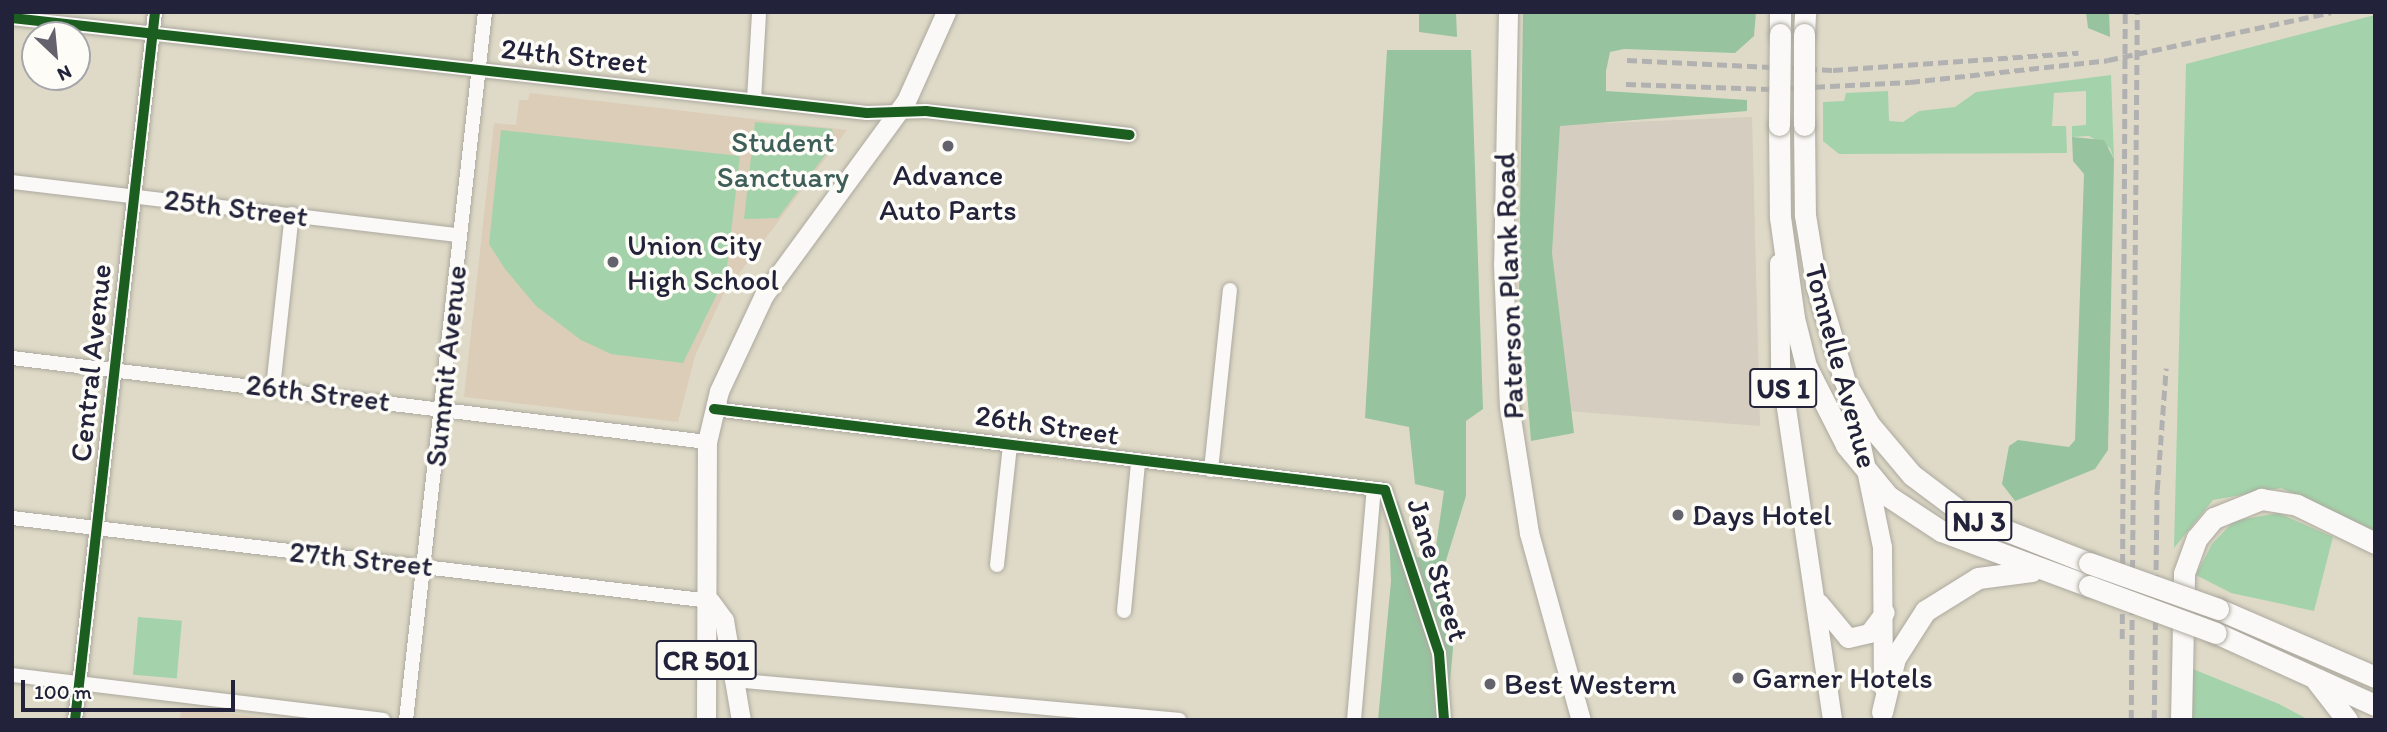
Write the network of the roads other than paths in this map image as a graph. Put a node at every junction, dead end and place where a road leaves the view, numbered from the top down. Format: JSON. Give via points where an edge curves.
{"nodes":[{"id":1,"x":155,"y":12,"type":"edge"},
{"id":2,"x":485,"y":12,"type":"edge"},
{"id":3,"x":759,"y":12,"type":"edge"},
{"id":4,"x":946,"y":12,"type":"edge"},
{"id":5,"x":1508,"y":12,"type":"edge"},
{"id":6,"x":1780,"y":12,"type":"edge"},
{"id":7,"x":1805,"y":12,"type":"edge"},
{"id":8,"x":12,"y":18,"type":"edge"},
{"id":9,"x":152,"y":34,"type":"junction"},
{"id":10,"x":478,"y":71,"type":"junction"},
{"id":11,"x":754,"y":100,"type":"junction"},
{"id":12,"x":899,"y":111,"type":"junction"},
{"id":13,"x":1130,"y":135,"type":"dead end"},
{"id":14,"x":12,"y":182,"type":"edge"},
{"id":15,"x":135,"y":196,"type":"junction"},
{"id":16,"x":292,"y":214,"type":"junction"},
{"id":17,"x":1780,"y":216,"type":"junction"},
{"id":18,"x":459,"y":235,"type":"junction"},
{"id":19,"x":1230,"y":290,"type":"dead end"},
{"id":20,"x":12,"y":358,"type":"edge"},
{"id":21,"x":115,"y":370,"type":"junction"},
{"id":22,"x":273,"y":388,"type":"junction"},
{"id":23,"x":1848,"y":388,"type":"junction"},
{"id":24,"x":442,"y":408,"type":"junction"},
{"id":25,"x":713,"y":409,"type":"junction"},
{"id":26,"x":707,"y":442,"type":"junction"},
{"id":27,"x":1010,"y":445,"type":"junction"},
{"id":28,"x":1138,"y":462,"type":"junction"},
{"id":29,"x":1211,"y":470,"type":"junction"},
{"id":30,"x":1872,"y":479,"type":"junction"},
{"id":31,"x":1374,"y":489,"type":"junction"},
{"id":32,"x":12,"y":518,"type":"edge"},
{"id":33,"x":97,"y":528,"type":"junction"},
{"id":34,"x":2375,"y":543,"type":"edge"},
{"id":35,"x":997,"y":565,"type":"dead end"},
{"id":36,"x":424,"y":567,"type":"junction"},
{"id":37,"x":2065,"y":577,"type":"junction"},
{"id":38,"x":1815,"y":596,"type":"junction"},
{"id":39,"x":710,"y":601,"type":"junction"},
{"id":40,"x":1124,"y":611,"type":"dead end"},
{"id":41,"x":1885,"y":612,"type":"junction"},
{"id":42,"x":12,"y":675,"type":"edge"},
{"id":43,"x":2313,"y":676,"type":"junction"},
{"id":44,"x":2375,"y":677,"type":"edge"},
{"id":45,"x":707,"y":681,"type":"junction"},
{"id":46,"x":79,"y":683,"type":"junction"},
{"id":47,"x":732,"y":685,"type":"junction"},
{"id":48,"x":2375,"y":705,"type":"edge"},
{"id":49,"x":1882,"y":716,"type":"edge"},
{"id":50,"x":75,"y":720,"type":"edge"},
{"id":51,"x":383,"y":720,"type":"edge"},
{"id":52,"x":406,"y":720,"type":"edge"},
{"id":53,"x":706,"y":720,"type":"edge"},
{"id":54,"x":716,"y":720,"type":"edge"},
{"id":55,"x":733,"y":720,"type":"edge"},
{"id":56,"x":741,"y":720,"type":"edge"},
{"id":57,"x":1179,"y":720,"type":"edge"},
{"id":58,"x":1354,"y":720,"type":"edge"},
{"id":59,"x":1444,"y":720,"type":"edge"},
{"id":60,"x":1581,"y":720,"type":"edge"},
{"id":61,"x":1832,"y":720,"type":"edge"},
{"id":62,"x":2181,"y":720,"type":"edge"},
{"id":63,"x":2347,"y":720,"type":"edge"}],
"edges":[{"from":1,"to":9,"type":"street","name":"Central Avenue"},
{"from":2,"to":10,"type":"street","name":"Summit Avenue"},
{"from":3,"to":11,"type":"street"},
{"from":4,"to":12,"type":"main road","number":"CR 501"},
{"from":5,"to":60,"type":"main road","name":"Paterson Plank Road","via":[[1503,264],[1509,405],[1529,533]]},
{"from":6,"to":17,"type":"highway","name":"Tonnelle Avenue","number":"US 1","bridge":true},
{"from":7,"to":23,"type":"highway","name":"Tonnelle Avenue","number":"US 1","bridge":true,"via":[[1808,240]]},
{"from":8,"to":9,"type":"street","name":"24th Street"},
{"from":9,"to":10,"type":"street","name":"24th Street"},
{"from":9,"to":15,"type":"street","name":"Central Avenue"},
{"from":10,"to":11,"type":"street","name":"24th Street"},
{"from":10,"to":18,"type":"street","name":"Summit Avenue"},
{"from":11,"to":12,"type":"street","name":"24th Street"},
{"from":12,"to":13,"type":"street","name":"24th Street"},
{"from":12,"to":25,"type":"main road","number":"CR 501","via":[[764,295]]},
{"from":14,"to":15,"type":"street","name":"25th Street"},
{"from":15,"to":16,"type":"street","name":"25th Street"},
{"from":15,"to":21,"type":"street","name":"Central Avenue"},
{"from":16,"to":18,"type":"street","name":"25th Street"},
{"from":16,"to":22,"type":"street"},
{"from":17,"to":30,"type":"highway","number":"NJ 3","via":[[1806,366],[1829,415]]},
{"from":17,"to":38,"type":"main road","name":"Tonnelle Avenue","number":"US 1","via":[[1780,367]]},
{"from":18,"to":24,"type":"street","name":"Summit Avenue"},
{"from":19,"to":29,"type":"street"},
{"from":20,"to":21,"type":"street","name":"26th Street"},
{"from":21,"to":22,"type":"street","name":"26th Street"},
{"from":21,"to":33,"type":"street","name":"Central Avenue"},
{"from":22,"to":24,"type":"street","name":"26th Street"},
{"from":23,"to":30,"type":"main road","name":"Tonnelle Avenue","number":"US 1"},
{"from":23,"to":44,"type":"highway","number":"NJ 3","bridge":true,"via":[[1887,448],[1942,500],[1987,525],[2218,609]]},
{"from":24,"to":26,"type":"street","name":"26th Street"},
{"from":24,"to":36,"type":"street","name":"Summit Avenue"},
{"from":25,"to":26,"type":"main road","number":"CR 501"},
{"from":25,"to":27,"type":"street","name":"26th Street"},
{"from":26,"to":39,"type":"main road","number":"CR 501"},
{"from":27,"to":28,"type":"street","name":"26th Street"},
{"from":27,"to":35,"type":"street"},
{"from":28,"to":29,"type":"street","name":"26th Street"},
{"from":28,"to":40,"type":"street"},
{"from":29,"to":31,"type":"street","name":"26th Street"},
{"from":30,"to":37,"type":"highway","number":"NJ 3","via":[[1941,531]]},
{"from":30,"to":41,"type":"main road","name":"Tonnelle Avenue","number":"US 1"},
{"from":31,"to":58,"type":"street"},
{"from":31,"to":59,"type":"street","name":"Jane Street","via":[[1392,496],[1431,626]]},
{"from":32,"to":33,"type":"street","name":"27th Street"},
{"from":33,"to":36,"type":"street","name":"27th Street"},
{"from":33,"to":46,"type":"street","name":"Central Avenue"},
{"from":34,"to":62,"type":"highway","via":[[2297,505],[2261,499],[2214,518],[2187,555],[2184,573]]},
{"from":36,"to":39,"type":"street","name":"27th Street"},
{"from":36,"to":52,"type":"street","name":"Summit Avenue"},
{"from":37,"to":43,"type":"highway","number":"NJ 3","bridge":true,"via":[[2217,633]]},
{"from":37,"to":49,"type":"highway","via":[[2000,572],[1945,594],[1908,632]]},
{"from":38,"to":41,"type":"main road","via":[[1848,638],[1869,633]]},
{"from":38,"to":61,"type":"main road","name":"Tonnelle Avenue","number":"US 1"},
{"from":39,"to":45,"type":"main road","number":"CR 501","via":[[703,624]]},
{"from":39,"to":47,"type":"main road","number":"CR 501","via":[[724,620]]},
{"from":41,"to":49,"type":"main road","name":"Tonnelle Avenue","number":"US 1"},
{"from":42,"to":46,"type":"street"},
{"from":43,"to":48,"type":"highway","number":"NJ 3"},
{"from":43,"to":63,"type":"highway"},
{"from":45,"to":53,"type":"main road","number":"CR 501"},
{"from":45,"to":54,"type":"main road"},
{"from":46,"to":50,"type":"street","name":"Central Avenue"},
{"from":46,"to":51,"type":"street"},
{"from":47,"to":55,"type":"main road"},
{"from":47,"to":56,"type":"main road","number":"CR 501"},
{"from":47,"to":57,"type":"street"}]}
